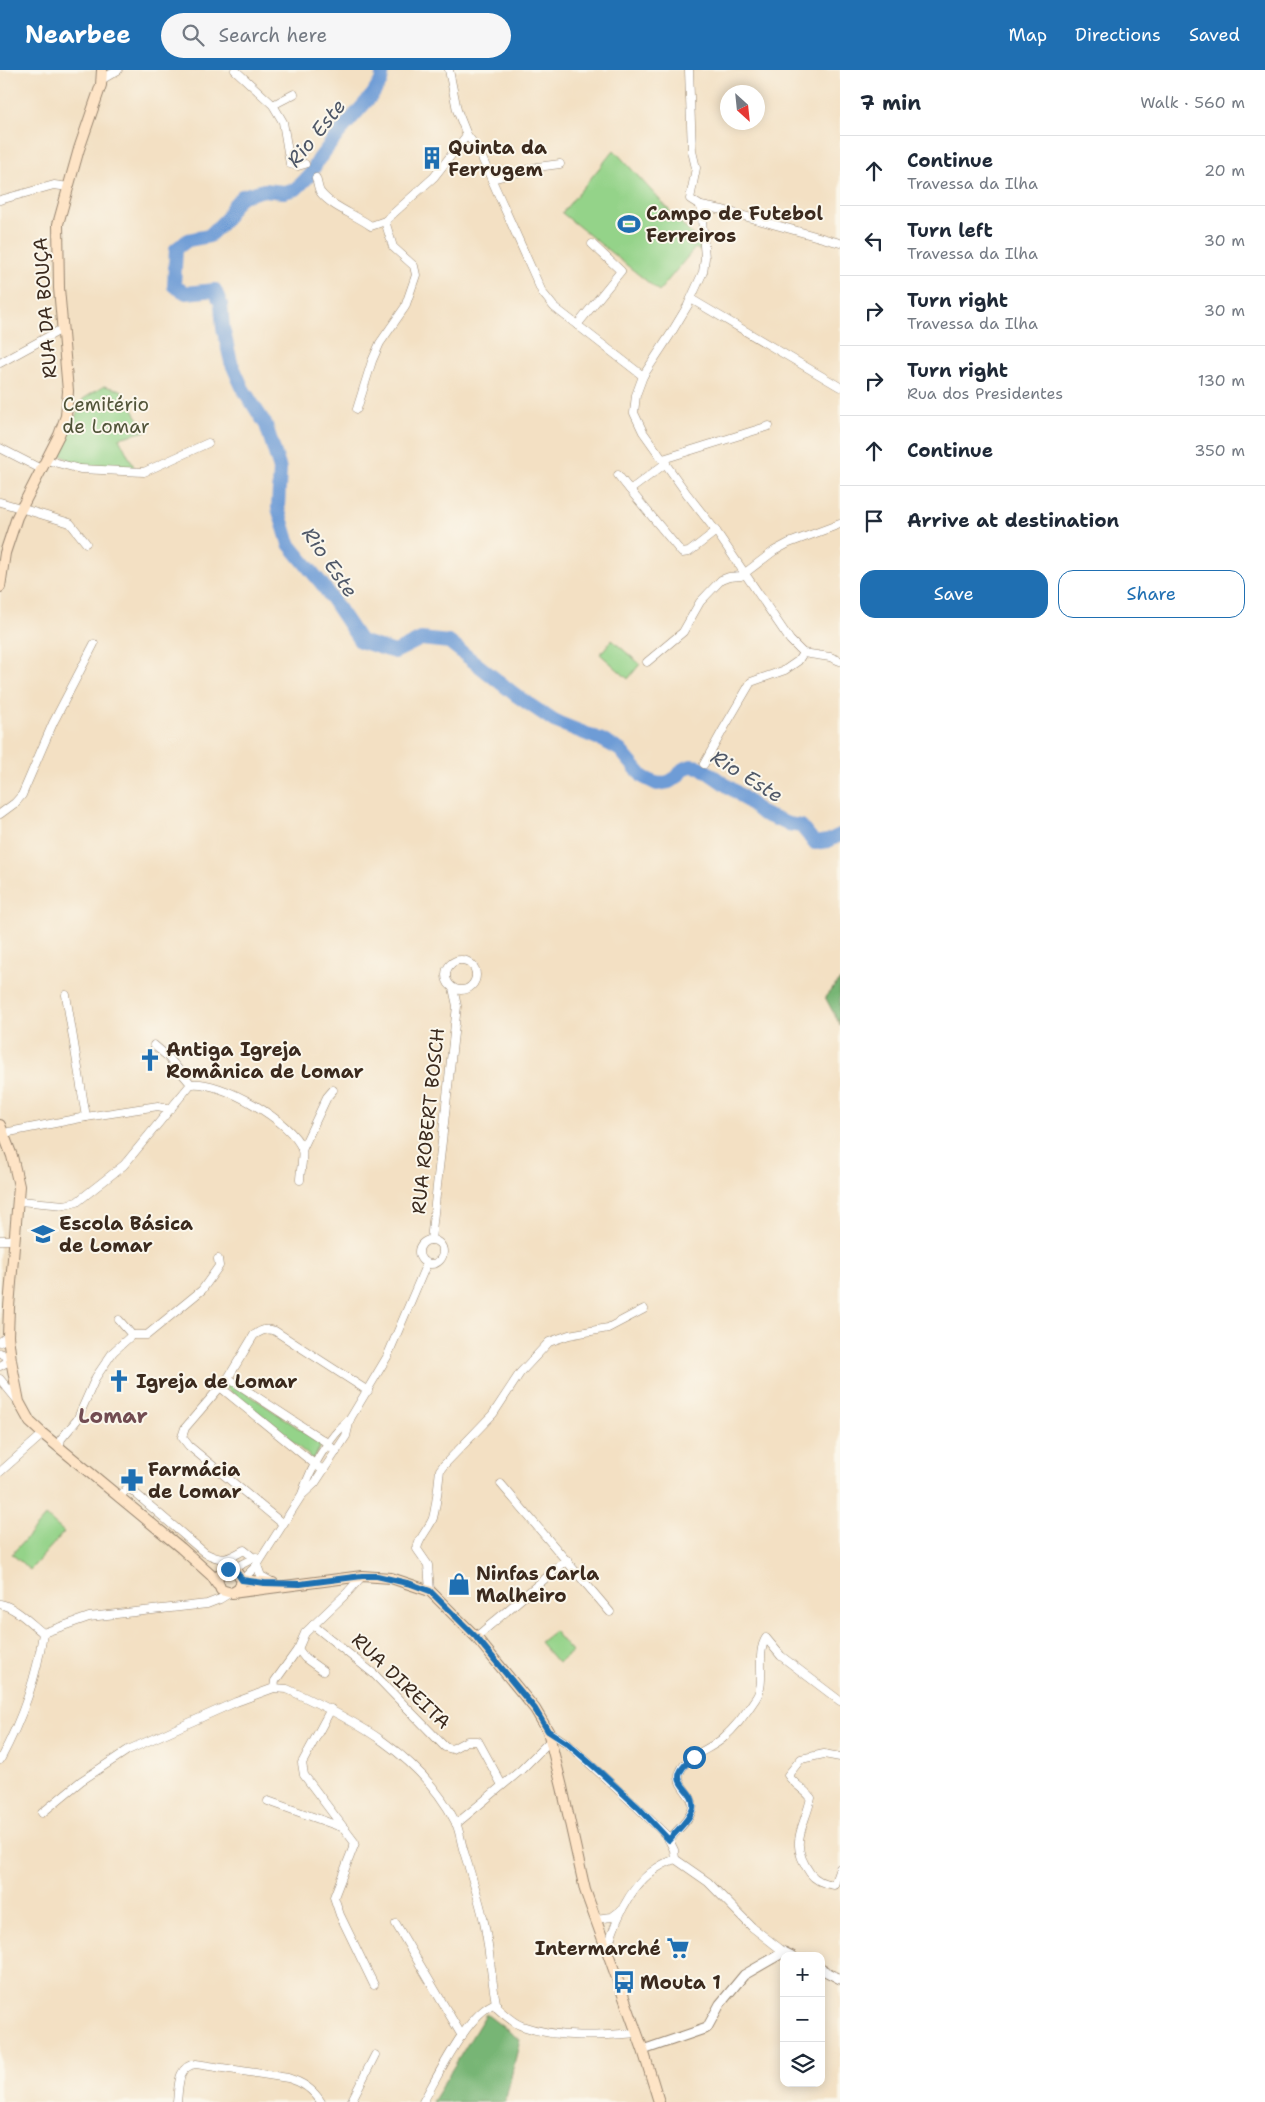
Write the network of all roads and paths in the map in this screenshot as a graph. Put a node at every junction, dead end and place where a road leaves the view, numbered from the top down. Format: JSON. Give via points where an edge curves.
{"nodes":[{"id":1,"x":118,"y":70,"type":"edge"},
{"id":2,"x":235,"y":70,"type":"edge"},
{"id":3,"x":449,"y":70,"type":"edge"},
{"id":4,"x":689,"y":70,"type":"edge"},
{"id":5,"x":101,"y":75,"type":"edge"},
{"id":6,"x":294,"y":94,"type":"dead end"},
{"id":7,"x":273,"y":105,"type":"junction"},
{"id":8,"x":467,"y":136,"type":"junction"},
{"id":9,"x":305,"y":164,"type":"dead end"},
{"id":10,"x":560,"y":164,"type":"dead end"},
{"id":11,"x":316,"y":178,"type":"dead end"},
{"id":12,"x":492,"y":179,"type":"junction"},
{"id":13,"x":69,"y":188,"type":"junction"},
{"id":14,"x":0,"y":200,"type":"edge"},
{"id":15,"x":702,"y":206,"type":"junction"},
{"id":16,"x":386,"y":221,"type":"junction"},
{"id":17,"x":840,"y":243,"type":"edge"},
{"id":18,"x":592,"y":244,"type":"dead end"},
{"id":19,"x":690,"y":299,"type":"junction"},
{"id":20,"x":577,"y":325,"type":"junction"},
{"id":21,"x":62,"y":329,"type":"junction"},
{"id":22,"x":0,"y":363,"type":"edge"},
{"id":23,"x":642,"y":378,"type":"junction"},
{"id":24,"x":840,"y":387,"type":"edge"},
{"id":25,"x":357,"y":409,"type":"dead end"},
{"id":26,"x":769,"y":426,"type":"dead end"},
{"id":27,"x":208,"y":443,"type":"dead end"},
{"id":28,"x":0,"y":448,"type":"edge"},
{"id":29,"x":664,"y":461,"type":"junction"},
{"id":30,"x":44,"y":465,"type":"junction"},
{"id":31,"x":618,"y":474,"type":"dead end"},
{"id":32,"x":630,"y":490,"type":"junction"},
{"id":33,"x":0,"y":502,"type":"edge"},
{"id":34,"x":21,"y":510,"type":"junction"},
{"id":35,"x":840,"y":524,"type":"edge"},
{"id":36,"x":716,"y":531,"type":"junction"},
{"id":37,"x":86,"y":543,"type":"dead end"},
{"id":38,"x":744,"y":574,"type":"junction"},
{"id":39,"x":0,"y":587,"type":"edge"},
{"id":40,"x":94,"y":644,"type":"dead end"},
{"id":41,"x":803,"y":653,"type":"junction"},
{"id":42,"x":837,"y":660,"type":"edge"},
{"id":43,"x":647,"y":662,"type":"dead end"},
{"id":44,"x":840,"y":667,"type":"edge"},
{"id":45,"x":704,"y":764,"type":"dead end"},
{"id":46,"x":0,"y":814,"type":"edge"},
{"id":47,"x":453,"y":988,"type":"junction"},
{"id":48,"x":469,"y":988,"type":"junction"},
{"id":49,"x":66,"y":995,"type":"dead end"},
{"id":50,"x":457,"y":1006,"type":"junction"},
{"id":51,"x":154,"y":1045,"type":"dead end"},
{"id":52,"x":192,"y":1084,"type":"junction"},
{"id":53,"x":333,"y":1090,"type":"dead end"},
{"id":54,"x":171,"y":1109,"type":"junction"},
{"id":55,"x":86,"y":1117,"type":"junction"},
{"id":56,"x":2,"y":1129,"type":"edge"},
{"id":57,"x":302,"y":1150,"type":"junction"},
{"id":58,"x":300,"y":1180,"type":"dead end"},
{"id":59,"x":19,"y":1201,"type":"junction"},
{"id":60,"x":0,"y":1240,"type":"edge"},
{"id":61,"x":15,"y":1240,"type":"junction"},
{"id":62,"x":431,"y":1240,"type":"junction"},
{"id":63,"x":218,"y":1260,"type":"dead end"},
{"id":64,"x":426,"y":1263,"type":"junction"},
{"id":65,"x":644,"y":1309,"type":"dead end"},
{"id":66,"x":118,"y":1320,"type":"dead end"},
{"id":67,"x":132,"y":1335,"type":"junction"},
{"id":68,"x":4,"y":1339,"type":"edge"},
{"id":69,"x":0,"y":1352,"type":"edge"},
{"id":70,"x":11,"y":1360,"type":"junction"},
{"id":71,"x":0,"y":1366,"type":"edge"},
{"id":72,"x":228,"y":1378,"type":"junction"},
{"id":73,"x":0,"y":1379,"type":"edge"},
{"id":74,"x":220,"y":1387,"type":"junction"},
{"id":75,"x":368,"y":1391,"type":"junction"},
{"id":76,"x":19,"y":1402,"type":"junction"},
{"id":77,"x":350,"y":1419,"type":"junction"},
{"id":78,"x":43,"y":1434,"type":"junction"},
{"id":79,"x":328,"y":1444,"type":"junction"},
{"id":80,"x":59,"y":1448,"type":"junction"},
{"id":81,"x":336,"y":1452,"type":"junction"},
{"id":82,"x":315,"y":1465,"type":"junction"},
{"id":83,"x":324,"y":1469,"type":"junction"},
{"id":84,"x":0,"y":1472,"type":"edge"},
{"id":85,"x":500,"y":1484,"type":"dead end"},
{"id":86,"x":301,"y":1496,"type":"junction"},
{"id":87,"x":119,"y":1498,"type":"junction"},
{"id":88,"x":283,"y":1524,"type":"junction"},
{"id":89,"x":181,"y":1548,"type":"junction"},
{"id":90,"x":567,"y":1560,"type":"junction"},
{"id":91,"x":255,"y":1562,"type":"junction"},
{"id":92,"x":228,"y":1570,"type":"junction"},
{"id":93,"x":362,"y":1576,"type":"junction"},
{"id":94,"x":242,"y":1580,"type":"junction"},
{"id":95,"x":276,"y":1583,"type":"junction"},
{"id":96,"x":300,"y":1584,"type":"junction"},
{"id":97,"x":218,"y":1585,"type":"junction"},
{"id":98,"x":430,"y":1591,"type":"junction"},
{"id":99,"x":230,"y":1594,"type":"junction"},
{"id":100,"x":0,"y":1604,"type":"edge"},
{"id":101,"x":194,"y":1604,"type":"junction"},
{"id":102,"x":610,"y":1612,"type":"dead end"},
{"id":103,"x":314,"y":1624,"type":"junction"},
{"id":104,"x":43,"y":1634,"type":"junction"},
{"id":105,"x":476,"y":1637,"type":"junction"},
{"id":106,"x":298,"y":1650,"type":"junction"},
{"id":107,"x":323,"y":1671,"type":"dead end"},
{"id":108,"x":274,"y":1688,"type":"junction"},
{"id":109,"x":840,"y":1701,"type":"edge"},
{"id":110,"x":330,"y":1709,"type":"junction"},
{"id":111,"x":552,"y":1736,"type":"junction"},
{"id":112,"x":840,"y":1757,"type":"edge"},
{"id":113,"x":0,"y":1760,"type":"edge"},
{"id":114,"x":502,"y":1785,"type":"junction"},
{"id":115,"x":268,"y":1801,"type":"dead end"},
{"id":116,"x":42,"y":1813,"type":"dead end"},
{"id":117,"x":456,"y":1824,"type":"junction"},
{"id":118,"x":344,"y":1828,"type":"junction"},
{"id":119,"x":669,"y":1840,"type":"junction"},
{"id":120,"x":675,"y":1859,"type":"junction"},
{"id":121,"x":840,"y":1868,"type":"edge"},
{"id":122,"x":622,"y":1910,"type":"junction"},
{"id":123,"x":595,"y":1919,"type":"junction"},
{"id":124,"x":396,"y":1924,"type":"dead end"},
{"id":125,"x":607,"y":1951,"type":"junction"},
{"id":126,"x":785,"y":1952,"type":"edge"},
{"id":127,"x":780,"y":1958,"type":"edge"},
{"id":128,"x":825,"y":1971,"type":"edge"},
{"id":129,"x":840,"y":1978,"type":"edge"},
{"id":130,"x":374,"y":1985,"type":"dead end"},
{"id":131,"x":496,"y":2003,"type":"junction"},
{"id":132,"x":637,"y":2033,"type":"junction"},
{"id":133,"x":462,"y":2036,"type":"junction"},
{"id":134,"x":643,"y":2050,"type":"junction"},
{"id":135,"x":375,"y":2055,"type":"dead end"},
{"id":136,"x":177,"y":2102,"type":"edge"},
{"id":137,"x":321,"y":2102,"type":"edge"},
{"id":138,"x":351,"y":2102,"type":"edge"},
{"id":139,"x":423,"y":2102,"type":"edge"},
{"id":140,"x":659,"y":2102,"type":"edge"}],
"edges":[{"from":1,"to":5,"type":"street"},
{"from":2,"to":7,"type":"street"},
{"from":3,"to":8,"type":"street","via":[[457,110]]},
{"from":4,"to":15,"type":"street","via":[[692,151],[696,168],[690,199]]},
{"from":5,"to":13,"type":"main road","name":"RUA DA BOUÇA"},
{"from":6,"to":7,"type":"street"},
{"from":7,"to":9,"type":"street","via":[[283,122],[290,164]]},
{"from":8,"to":12,"type":"street","via":[[478,149]]},
{"from":8,"to":16,"type":"street","via":[[434,177]]},
{"from":10,"to":12,"type":"street"},
{"from":11,"to":16,"type":"street","via":[[320,192],[334,204],[371,226]]},
{"from":12,"to":20,"type":"street","via":[[542,292],[554,307]]},
{"from":13,"to":14,"type":"street","via":[[54,185]]},
{"from":13,"to":21,"type":"main road","name":"RUA DA BOUÇA","via":[[58,224],[56,250]]},
{"from":15,"to":17,"type":"street"},
{"from":15,"to":19,"type":"street","via":[[705,258],[703,272]]},
{"from":16,"to":25,"type":"street","via":[[393,247],[414,266],[416,275],[405,307],[380,343]]},
{"from":18,"to":20,"type":"street","via":[[621,271]]},
{"from":19,"to":23,"type":"street"},
{"from":19,"to":24,"type":"street"},
{"from":20,"to":23,"type":"street"},
{"from":21,"to":22,"type":"street"},
{"from":21,"to":30,"type":"main road","name":"RUA DA BOUÇA","via":[[68,391],[66,416]]},
{"from":23,"to":29,"type":"street","via":[[634,413]]},
{"from":26,"to":29,"type":"street"},
{"from":27,"to":30,"type":"street","via":[[144,472]]},
{"from":28,"to":30,"type":"street"},
{"from":29,"to":32,"type":"street"},
{"from":29,"to":36,"type":"street"},
{"from":30,"to":34,"type":"main road","name":"RUA DA BOUÇA"},
{"from":31,"to":32,"type":"street"},
{"from":32,"to":36,"type":"street","via":[[682,553],[689,552]]},
{"from":33,"to":34,"type":"street"},
{"from":34,"to":37,"type":"street","via":[[70,523]]},
{"from":34,"to":39,"type":"main road","name":"RUA DA BOUÇA","via":[[6,553]]},
{"from":35,"to":38,"type":"street","via":[[789,542]]},
{"from":36,"to":38,"type":"street"},
{"from":38,"to":41,"type":"street","via":[[790,640]]},
{"from":38,"to":43,"type":"street","via":[[721,580],[700,602],[684,632]]},
{"from":40,"to":46,"type":"street","via":[[53,723],[22,795]]},
{"from":41,"to":42,"type":"street"},
{"from":41,"to":45,"type":"street","via":[[798,661],[784,670],[751,682]]},
{"from":42,"to":44,"type":"street"},
{"from":47,"to":48,"type":"street"},
{"from":47,"to":48,"type":"street","name":"RUA ROBERT BOSCH","via":[[447,979],[447,970],[453,963],[461,961],[470,964],[475,971],[475,981]]},
{"from":47,"to":50,"type":"street","name":"RUA ROBERT BOSCH"},
{"from":48,"to":50,"type":"street","name":"RUA ROBERT BOSCH"},
{"from":49,"to":55,"type":"street"},
{"from":50,"to":62,"type":"street","name":"RUA ROBERT BOSCH"},
{"from":51,"to":52,"type":"street"},
{"from":52,"to":54,"type":"street"},
{"from":52,"to":57,"type":"street","via":[[210,1085],[257,1106],[289,1131]]},
{"from":53,"to":57,"type":"street"},
{"from":54,"to":55,"type":"street","via":[[158,1106]]},
{"from":54,"to":59,"type":"street","via":[[124,1165],[77,1202],[65,1205]]},
{"from":55,"to":56,"type":"street"},
{"from":56,"to":59,"type":"main road","via":[[12,1156]]},
{"from":57,"to":58,"type":"street"},
{"from":59,"to":61,"type":"main road"},
{"from":60,"to":61,"type":"street"},
{"from":61,"to":68,"type":"main road"},
{"from":62,"to":64,"type":"street","name":"RUA ROBERT BOSCH","via":[[420,1248],[420,1255]]},
{"from":62,"to":64,"type":"street","name":"RUA ROBERT BOSCH","via":[[440,1244],[443,1253],[438,1262]]},
{"from":63,"to":67,"type":"street","via":[[219,1266],[202,1290],[147,1335]]},
{"from":64,"to":75,"type":"street","via":[[389,1353]]},
{"from":65,"to":98,"type":"street","via":[[608,1328],[549,1342],[520,1373],[492,1414],[440,1470],[433,1515],[417,1549],[428,1564]]},
{"from":66,"to":67,"type":"street"},
{"from":67,"to":80,"type":"street","via":[[112,1352],[77,1420],[61,1439]]},
{"from":68,"to":70,"type":"main road"},
{"from":69,"to":70,"type":"street"},
{"from":70,"to":71,"type":"street"},
{"from":70,"to":76,"type":"main road"},
{"from":72,"to":74,"type":"street"},
{"from":72,"to":75,"type":"street","via":[[254,1335],[268,1329]]},
{"from":72,"to":79,"type":"street"},
{"from":73,"to":76,"type":"street"},
{"from":74,"to":82,"type":"street"},
{"from":74,"to":88,"type":"street","via":[[185,1428],[182,1436],[189,1446]]},
{"from":75,"to":77,"type":"street"},
{"from":76,"to":78,"type":"main road","via":[[30,1422]]},
{"from":77,"to":79,"type":"street"},
{"from":77,"to":81,"type":"street","via":[[346,1436]]},
{"from":78,"to":80,"type":"main road"},
{"from":78,"to":84,"type":"street"},
{"from":79,"to":81,"type":"street"},
{"from":79,"to":82,"type":"street"},
{"from":80,"to":87,"type":"main road"},
{"from":81,"to":83,"type":"street"},
{"from":82,"to":83,"type":"street"},
{"from":82,"to":86,"type":"street"},
{"from":83,"to":86,"type":"street"},
{"from":85,"to":90,"type":"street"},
{"from":86,"to":88,"type":"street"},
{"from":87,"to":89,"type":"main road"},
{"from":87,"to":91,"type":"street","via":[[128,1487],[205,1553],[218,1560],[228,1559],[244,1550]]},
{"from":88,"to":91,"type":"street"},
{"from":89,"to":92,"type":"main road","via":[[204,1563]]},
{"from":89,"to":97,"type":"main road"},
{"from":90,"to":102,"type":"street"},
{"from":90,"to":105,"type":"street"},
{"from":91,"to":92,"type":"street"},
{"from":91,"to":94,"type":"street"},
{"from":91,"to":95,"type":"street","via":[[260,1576]]},
{"from":92,"to":94,"type":"main road","via":[[238,1573]]},
{"from":92,"to":97,"type":"main road","via":[[220,1574]]},
{"from":93,"to":96,"type":"main road"},
{"from":93,"to":98,"type":"main road","via":[[391,1578]]},
{"from":93,"to":103,"type":"street"},
{"from":94,"to":95,"type":"main road"},
{"from":94,"to":99,"type":"main road","via":[[239,1589]]},
{"from":95,"to":96,"type":"main road"},
{"from":96,"to":99,"type":"main road"},
{"from":97,"to":99,"type":"main road","via":[[224,1593]]},
{"from":97,"to":101,"type":"street","via":[[214,1596]]},
{"from":98,"to":105,"type":"main road"},
{"from":99,"to":101,"type":"street","via":[[207,1604]]},
{"from":100,"to":104,"type":"street","via":[[23,1616]]},
{"from":101,"to":104,"type":"street","via":[[89,1617]]},
{"from":103,"to":106,"type":"street","via":[[305,1633]]},
{"from":103,"to":114,"type":"street","name":"RUA DIREITA","via":[[374,1674],[445,1747],[452,1750],[467,1742],[478,1742]]},
{"from":104,"to":113,"type":"street","via":[[28,1694]]},
{"from":105,"to":111,"type":"main road","via":[[535,1709]]},
{"from":106,"to":107,"type":"street"},
{"from":106,"to":108,"type":"street","via":[[275,1680]]},
{"from":108,"to":110,"type":"street"},
{"from":108,"to":116,"type":"street","via":[[128,1750]]},
{"from":109,"to":119,"type":"street","via":[[800,1672],[766,1638],[758,1696],[736,1726],[680,1771],[680,1782],[690,1796],[693,1809]]},
{"from":110,"to":117,"type":"street","via":[[357,1724],[417,1768]]},
{"from":110,"to":118,"type":"street","via":[[302,1763],[304,1775]]},
{"from":111,"to":114,"type":"street"},
{"from":111,"to":119,"type":"street","via":[[599,1771]]},
{"from":111,"to":123,"type":"main road","via":[[584,1890]]},
{"from":112,"to":121,"type":"street","via":[[824,1754],[801,1758],[788,1775],[811,1798],[799,1834],[798,1849],[805,1866],[814,1878],[834,1885]]},
{"from":114,"to":117,"type":"street"},
{"from":115,"to":118,"type":"street"},
{"from":117,"to":131,"type":"street","via":[[484,1922]]},
{"from":118,"to":130,"type":"street","via":[[355,1843],[334,1897]]},
{"from":119,"to":120,"type":"street"},
{"from":120,"to":122,"type":"street","via":[[652,1870],[632,1892]]},
{"from":120,"to":126,"type":"street","via":[[708,1882],[752,1927]]},
{"from":122,"to":123,"type":"street","via":[[612,1917]]},
{"from":122,"to":125,"type":"street"},
{"from":123,"to":125,"type":"main road"},
{"from":124,"to":133,"type":"street"},
{"from":125,"to":132,"type":"main road"},
{"from":127,"to":134,"type":"street","via":[[744,1975],[720,2004],[707,2028]]},
{"from":128,"to":129,"type":"street"},
{"from":131,"to":132,"type":"street","via":[[497,2008],[520,2026],[557,2034]]},
{"from":131,"to":133,"type":"street","via":[[486,2006]]},
{"from":132,"to":134,"type":"main road"},
{"from":133,"to":139,"type":"street"},
{"from":134,"to":140,"type":"main road"},
{"from":135,"to":138,"type":"street"},
{"from":136,"to":137,"type":"street","via":[[183,2068],[188,2064],[294,2079],[310,2088]]}]}
